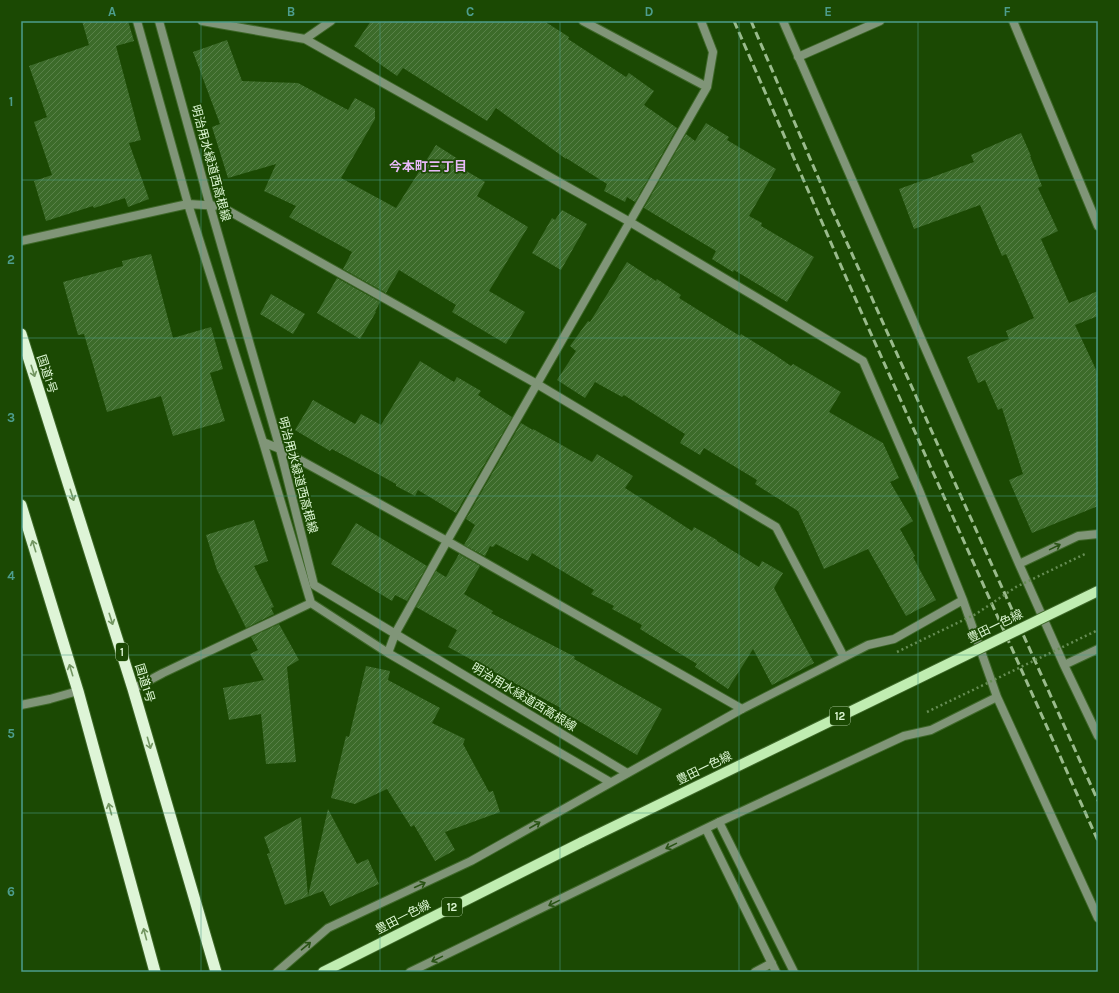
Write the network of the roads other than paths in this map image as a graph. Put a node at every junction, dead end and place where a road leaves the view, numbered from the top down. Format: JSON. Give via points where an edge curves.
{"nodes":[{"id":1,"x":137,"y":21,"type":"edge"},
{"id":2,"x":159,"y":21,"type":"edge"},
{"id":3,"x":202,"y":21,"type":"edge"},
{"id":4,"x":331,"y":21,"type":"edge"},
{"id":5,"x":583,"y":21,"type":"edge"},
{"id":6,"x":701,"y":21,"type":"edge"},
{"id":7,"x":782,"y":21,"type":"edge"},
{"id":8,"x":880,"y":21,"type":"edge"},
{"id":9,"x":1013,"y":21,"type":"edge"},
{"id":10,"x":305,"y":40,"type":"junction"},
{"id":11,"x":798,"y":57,"type":"junction"},
{"id":12,"x":707,"y":87,"type":"junction"},
{"id":13,"x":188,"y":204,"type":"junction"},
{"id":14,"x":210,"y":206,"type":"junction"},
{"id":15,"x":630,"y":222,"type":"junction"},
{"id":16,"x":1098,"y":226,"type":"edge"},
{"id":17,"x":21,"y":241,"type":"edge"},
{"id":18,"x":21,"y":334,"type":"edge"},
{"id":19,"x":537,"y":384,"type":"junction"},
{"id":20,"x":263,"y":442,"type":"junction"},
{"id":21,"x":280,"y":449,"type":"junction"},
{"id":22,"x":21,"y":505,"type":"edge"},
{"id":23,"x":1098,"y":534,"type":"edge"},
{"id":24,"x":447,"y":541,"type":"junction"},
{"id":25,"x":1019,"y":564,"type":"junction"},
{"id":26,"x":1098,"y":591,"type":"edge"},
{"id":27,"x":963,"y":600,"type":"junction"},
{"id":28,"x":311,"y":603,"type":"junction"},
{"id":29,"x":395,"y":634,"type":"junction"},
{"id":30,"x":1098,"y":649,"type":"edge"},
{"id":31,"x":388,"y":653,"type":"junction"},
{"id":32,"x":844,"y":657,"type":"junction"},
{"id":33,"x":1064,"y":664,"type":"junction"},
{"id":34,"x":133,"y":689,"type":"junction"},
{"id":35,"x":78,"y":691,"type":"junction"},
{"id":36,"x":997,"y":697,"type":"junction"},
{"id":37,"x":21,"y":705,"type":"edge"},
{"id":38,"x":742,"y":709,"type":"junction"},
{"id":39,"x":1098,"y":736,"type":"edge"},
{"id":40,"x":627,"y":773,"type":"junction"},
{"id":41,"x":610,"y":782,"type":"junction"},
{"id":42,"x":719,"y":822,"type":"junction"},
{"id":43,"x":706,"y":829,"type":"junction"},
{"id":44,"x":1098,"y":918,"type":"edge"},
{"id":45,"x":772,"y":963,"type":"junction"},
{"id":46,"x":155,"y":972,"type":"edge"},
{"id":47,"x":216,"y":972,"type":"edge"},
{"id":48,"x":276,"y":972,"type":"edge"},
{"id":49,"x":323,"y":972,"type":"edge"},
{"id":50,"x":410,"y":972,"type":"edge"},
{"id":51,"x":755,"y":972,"type":"edge"},
{"id":52,"x":776,"y":972,"type":"edge"},
{"id":53,"x":794,"y":972,"type":"edge"}],
"edges":[{"from":1,"to":13,"type":"street"},
{"from":2,"to":14,"type":"street","name":"明治用水緑道西高根線"},
{"from":3,"to":10,"type":"street"},
{"from":4,"to":10,"type":"street"},
{"from":5,"to":12,"type":"street"},
{"from":6,"to":12,"type":"street","via":[[713,52]]},
{"from":7,"to":11,"type":"street"},
{"from":8,"to":11,"type":"street"},
{"from":9,"to":16,"type":"street"},
{"from":10,"to":15,"type":"street"},
{"from":11,"to":25,"type":"street"},
{"from":12,"to":15,"type":"street"},
{"from":13,"to":14,"type":"street"},
{"from":13,"to":17,"type":"street"},
{"from":13,"to":20,"type":"street"},
{"from":14,"to":19,"type":"street","via":[[220,206]]},
{"from":14,"to":21,"type":"street","name":"明治用水緑道西高根線"},
{"from":15,"to":19,"type":"street"},
{"from":15,"to":27,"type":"street","via":[[863,361]]},
{"from":18,"to":34,"type":"highway","name":"国道1号","number":"1","one_way":true},
{"from":19,"to":24,"type":"street"},
{"from":19,"to":32,"type":"street","via":[[776,527]]},
{"from":20,"to":21,"type":"street"},
{"from":20,"to":28,"type":"street"},
{"from":21,"to":24,"type":"street"},
{"from":21,"to":29,"type":"street","name":"明治用水緑道西高根線","via":[[314,586]]},
{"from":35,"to":22,"type":"highway","one_way":true},
{"from":25,"to":23,"type":"street","one_way":true,"via":[[1078,536]]},
{"from":24,"to":29,"type":"street"},
{"from":24,"to":38,"type":"street"},
{"from":25,"to":33,"type":"street"},
{"from":26,"to":49,"type":"main road","name":"豊田一色線","number":"12","bridge":true,"via":[[582,842]]},
{"from":27,"to":32,"type":"street","via":[[894,639],[868,645]]},
{"from":27,"to":36,"type":"street"},
{"from":28,"to":31,"type":"street"},
{"from":28,"to":34,"type":"street"},
{"from":29,"to":31,"type":"street"},
{"from":29,"to":40,"type":"street","name":"明治用水緑道西高根線"},
{"from":30,"to":33,"type":"street"},
{"from":31,"to":41,"type":"street"},
{"from":32,"to":38,"type":"street"},
{"from":33,"to":39,"type":"street"},
{"from":34,"to":47,"type":"highway","name":"国道1号","number":"1","one_way":true},
{"from":35,"to":37,"type":"street"},
{"from":46,"to":35,"type":"highway","one_way":true},
{"from":36,"to":42,"type":"street","via":[[931,730],[904,736]]},
{"from":36,"to":44,"type":"street"},
{"from":38,"to":40,"type":"street"},
{"from":40,"to":41,"type":"street"},
{"from":48,"to":41,"type":"street","one_way":true,"via":[[328,928],[471,861]]},
{"from":42,"to":43,"type":"street"},
{"from":42,"to":53,"type":"street"},
{"from":43,"to":45,"type":"street"},
{"from":43,"to":50,"type":"street","one_way":true},
{"from":45,"to":51,"type":"street"},
{"from":45,"to":52,"type":"street"}]}
